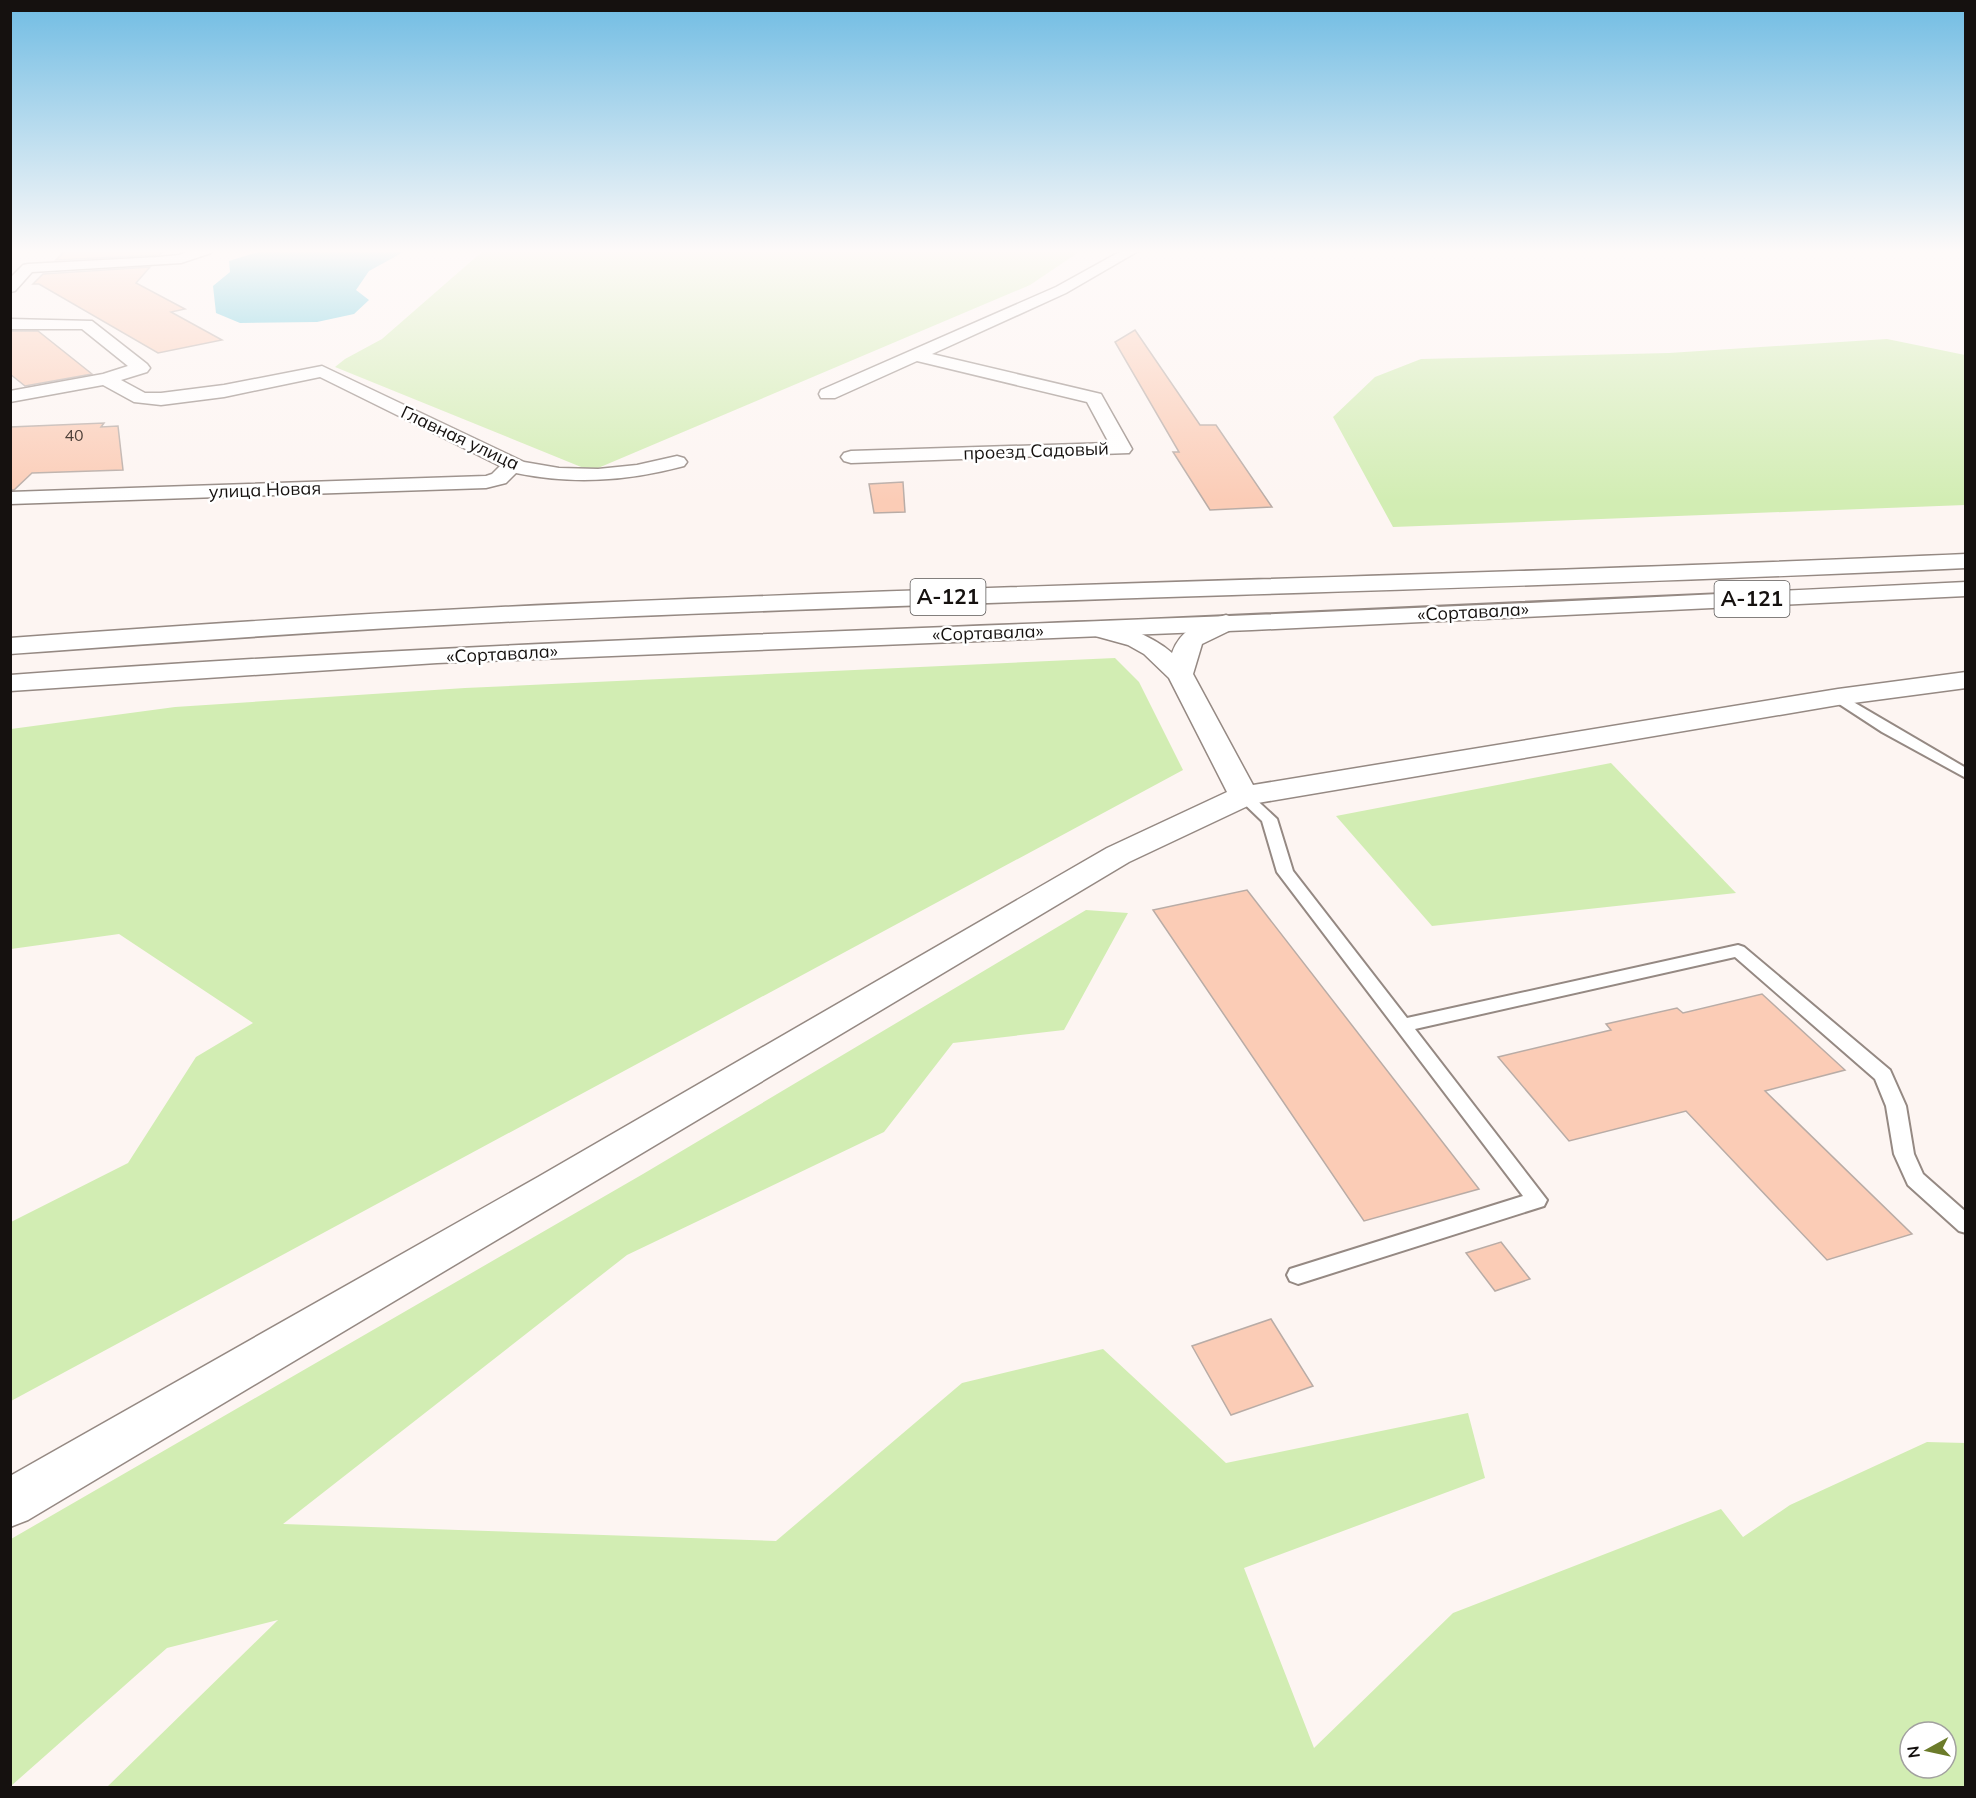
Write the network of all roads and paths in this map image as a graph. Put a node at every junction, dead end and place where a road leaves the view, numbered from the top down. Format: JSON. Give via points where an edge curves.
{"nodes":[{"id":1,"x":98,"y":334,"type":"edge"},
{"id":2,"x":962,"y":334,"type":"edge"},
{"id":3,"x":915,"y":355,"type":"junction"},
{"id":4,"x":106,"y":379,"type":"junction"},
{"id":5,"x":828,"y":394,"type":"dead end"},
{"id":6,"x":10,"y":397,"type":"edge"},
{"id":7,"x":851,"y":457,"type":"dead end"},
{"id":8,"x":677,"y":462,"type":"dead end"},
{"id":9,"x":513,"y":464,"type":"junction"},
{"id":10,"x":10,"y":498,"type":"edge"},
{"id":11,"x":1965,"y":561,"type":"edge"},
{"id":12,"x":1965,"y":589,"type":"edge"},
{"id":13,"x":1226,"y":623,"type":"junction"},
{"id":14,"x":1097,"y":629,"type":"junction"},
{"id":15,"x":10,"y":646,"type":"edge"},
{"id":16,"x":1180,"y":674,"type":"junction"},
{"id":17,"x":1965,"y":680,"type":"edge"},
{"id":18,"x":10,"y":683,"type":"edge"},
{"id":19,"x":1838,"y":697,"type":"junction"},
{"id":20,"x":1965,"y":774,"type":"edge"},
{"id":21,"x":1244,"y":796,"type":"junction"},
{"id":22,"x":1403,"y":1025,"type":"junction"},
{"id":23,"x":1965,"y":1225,"type":"edge"},
{"id":24,"x":1298,"y":1275,"type":"dead end"},
{"id":25,"x":10,"y":1503,"type":"edge"}],
"edges":[{"from":1,"to":4,"type":"main road","via":[[141,368]]},
{"from":2,"to":3,"type":"main road"},
{"from":3,"to":5,"type":"main road"},
{"from":3,"to":7,"type":"main road","name":"проезд Садовый","via":[[1094,398],[1122,449]]},
{"from":4,"to":6,"type":"main road"},
{"from":4,"to":9,"type":"main road","name":"Главная улица","via":[[141,398],[161,399],[322,371]]},
{"from":8,"to":9,"type":"main road","name":"Главная улица","via":[[640,472],[600,476],[545,473]]},
{"from":9,"to":10,"type":"main road","name":"улица Новая","via":[[500,479],[486,482]]},
{"from":11,"to":15,"type":"main road","name":"«Сортавала»","number":"А-121","via":[[772,603],[218,628]]},
{"from":12,"to":13,"type":"main road","name":"«Сортавала»","number":"А-121"},
{"from":13,"to":14,"type":"main road","name":"«Сортавала»","number":"А-121"},
{"from":13,"to":16,"type":"main road","via":[[1195,634],[1185,646]]},
{"from":14,"to":16,"type":"main road","via":[[1137,640]]},
{"from":14,"to":18,"type":"main road","name":"«Сортавала»","number":"А-121","via":[[671,645]]},
{"from":16,"to":21,"type":"main road"},
{"from":17,"to":19,"type":"main road"},
{"from":19,"to":20,"type":"lane"},
{"from":19,"to":21,"type":"main road"},
{"from":21,"to":22,"type":"lane","via":[[1269,819],[1285,872]]},
{"from":21,"to":25,"type":"main road","via":[[1118,855]]},
{"from":22,"to":23,"type":"lane","via":[[1738,951],[1883,1075],[1896,1106],[1904,1154],[1915,1179]]},
{"from":22,"to":24,"type":"lane","via":[[1537,1200]]}]}
